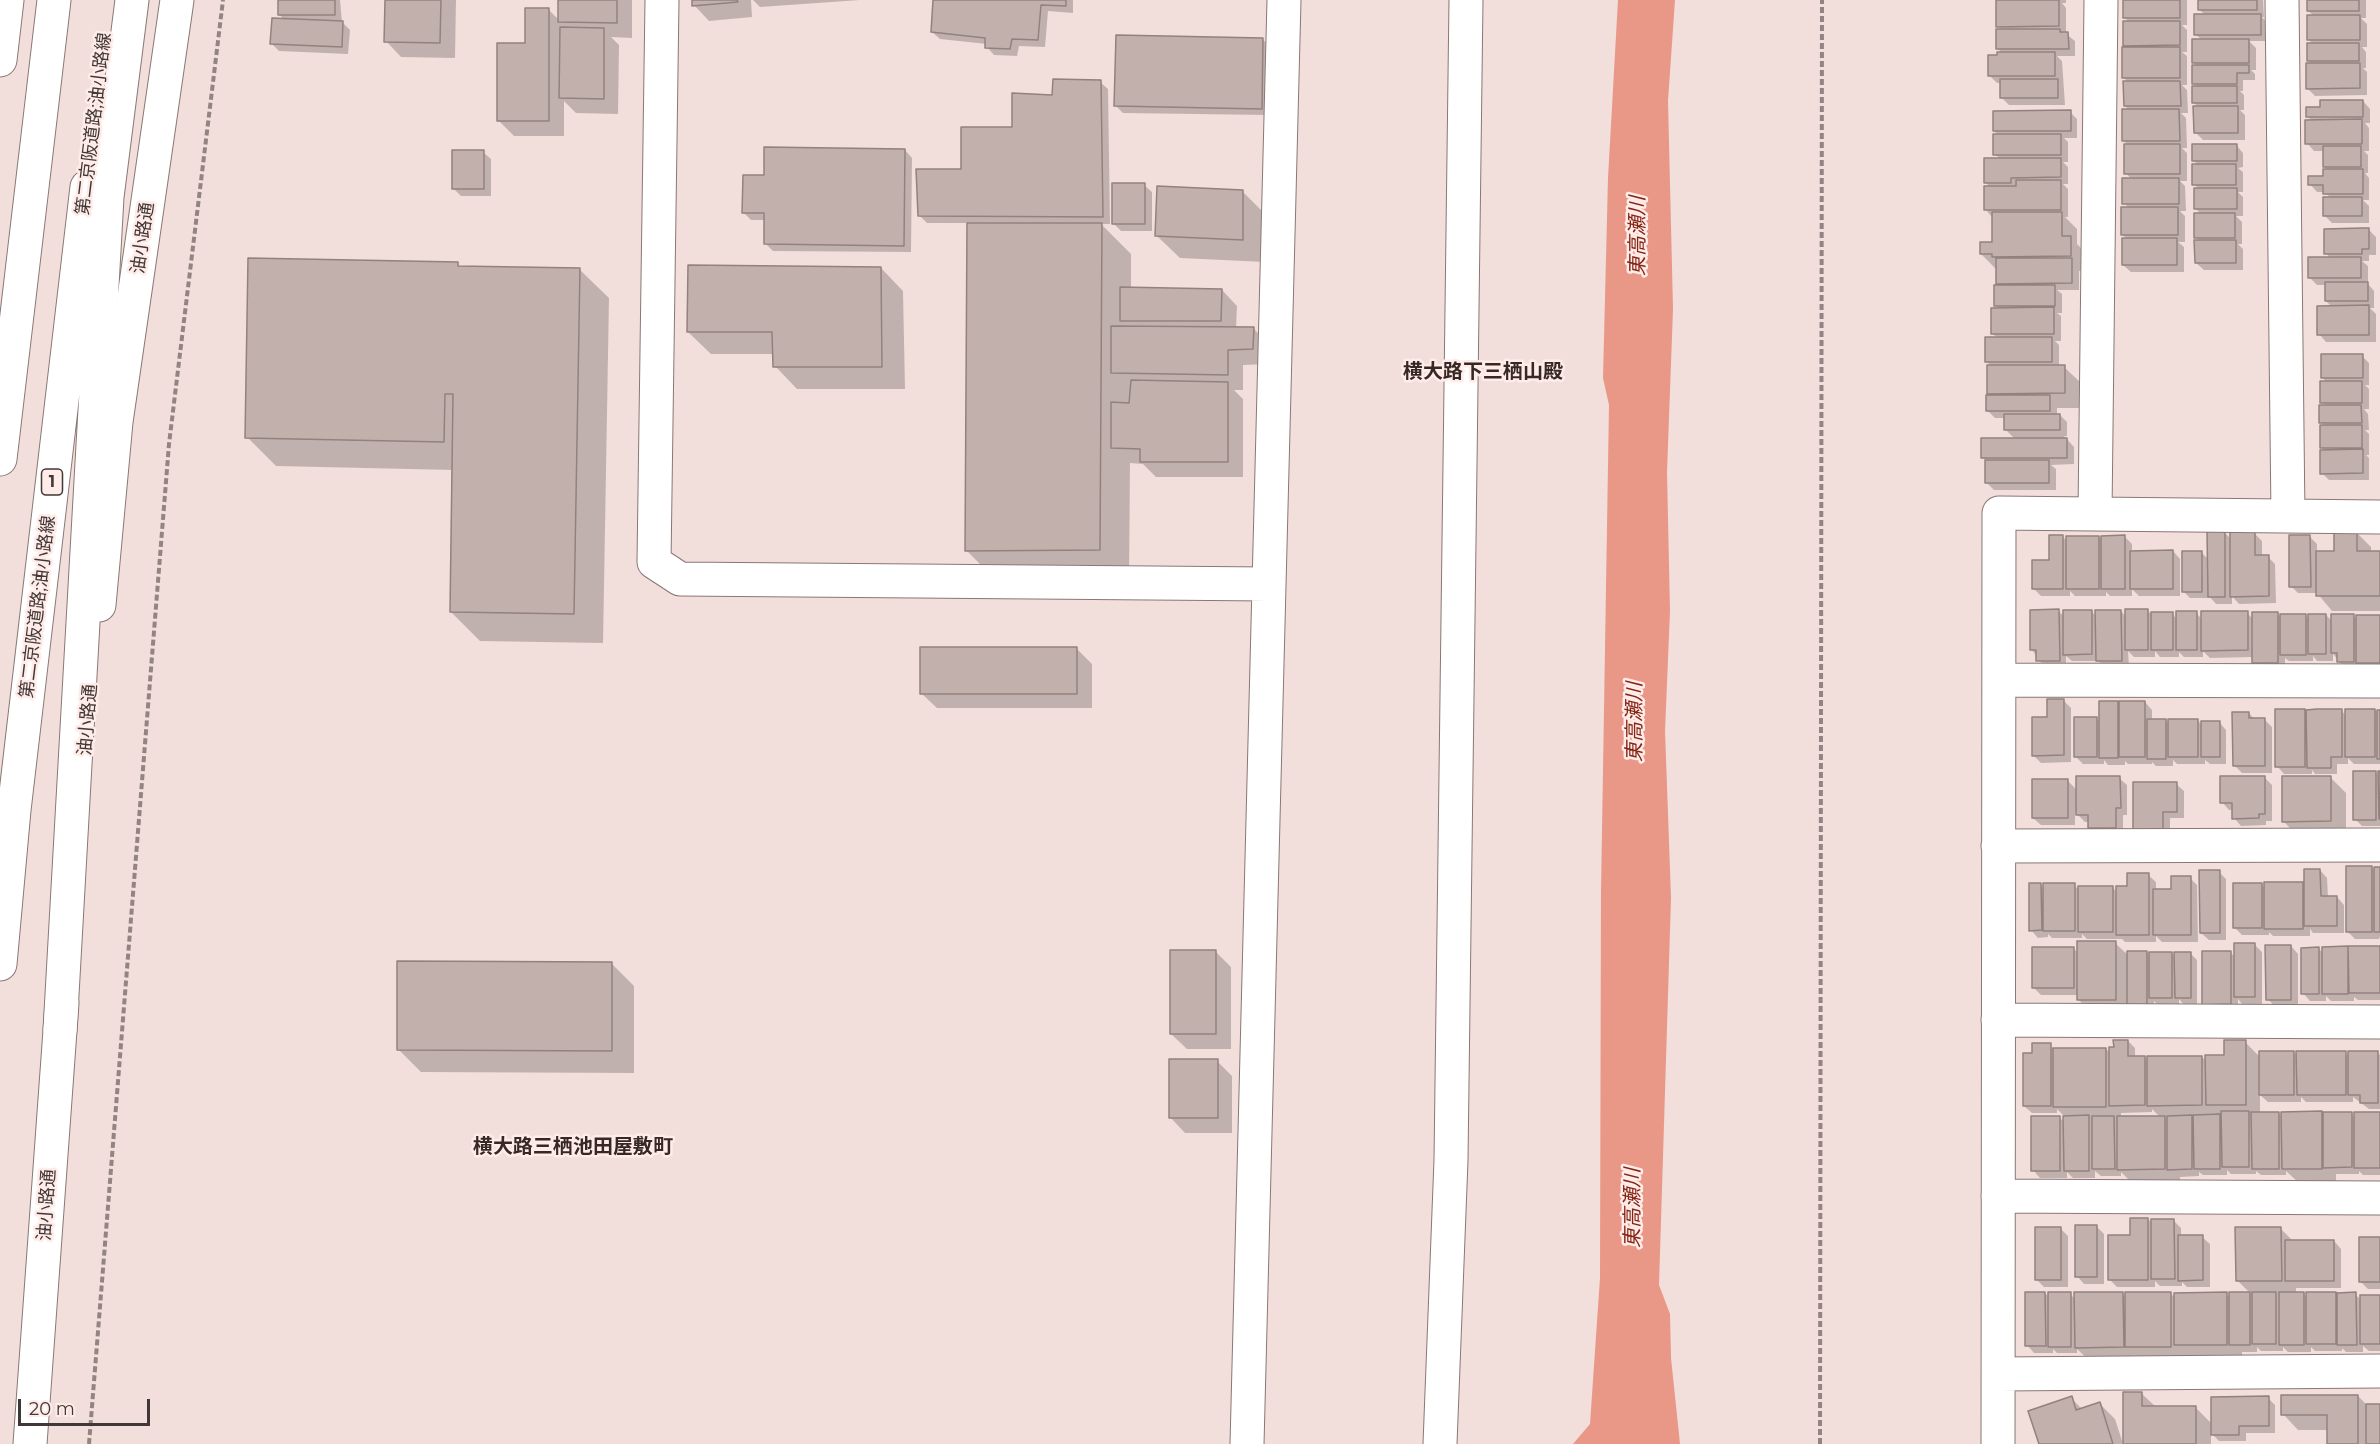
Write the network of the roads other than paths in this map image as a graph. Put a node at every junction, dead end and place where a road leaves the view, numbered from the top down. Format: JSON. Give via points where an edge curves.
{"nodes":[{"id":1,"x":7,"y":0,"type":"edge"},
{"id":2,"x":54,"y":0,"type":"edge"},
{"id":3,"x":108,"y":0,"type":"edge"},
{"id":4,"x":132,"y":0,"type":"edge"},
{"id":5,"x":177,"y":0,"type":"edge"},
{"id":6,"x":662,"y":0,"type":"edge"},
{"id":7,"x":1284,"y":0,"type":"edge"},
{"id":8,"x":1466,"y":0,"type":"edge"},
{"id":9,"x":2101,"y":0,"type":"edge"},
{"id":10,"x":2282,"y":0,"type":"edge"},
{"id":11,"x":0,"y":60,"type":"edge"},
{"id":12,"x":0,"y":459,"type":"edge"},
{"id":13,"x":2095,"y":514,"type":"junction"},
{"id":14,"x":2288,"y":516,"type":"junction"},
{"id":15,"x":2380,"y":517,"type":"edge"},
{"id":16,"x":1269,"y":584,"type":"junction"},
{"id":17,"x":2000,"y":680,"type":"junction"},
{"id":18,"x":2380,"y":681,"type":"edge"},
{"id":19,"x":2380,"y":845,"type":"edge"},
{"id":20,"x":1998,"y":846,"type":"junction"},
{"id":21,"x":0,"y":964,"type":"edge"},
{"id":22,"x":1998,"y":1020,"type":"junction"},
{"id":23,"x":2380,"y":1022,"type":"edge"},
{"id":24,"x":60,"y":1030,"type":"junction"},
{"id":25,"x":1998,"y":1196,"type":"junction"},
{"id":26,"x":2380,"y":1198,"type":"edge"},
{"id":27,"x":2380,"y":1371,"type":"edge"},
{"id":28,"x":1999,"y":1374,"type":"junction"},
{"id":29,"x":30,"y":1444,"type":"edge"},
{"id":30,"x":1247,"y":1444,"type":"edge"},
{"id":31,"x":1440,"y":1444,"type":"edge"},
{"id":32,"x":1998,"y":1444,"type":"edge"}],
"edges":[{"from":1,"to":11,"type":"main road"},
{"from":2,"to":12,"type":"main road"},
{"from":3,"to":21,"type":"main road","name":"第二京阪道路;油小路線","number":"1","via":[[15,798]]},
{"from":4,"to":24,"type":"main road","via":[[107,197]]},
{"from":5,"to":24,"type":"main road","name":"油小路通","via":[[116,422]]},
{"from":6,"to":16,"type":"main road","via":[[654,562],[680,579]]},
{"from":7,"to":16,"type":"main road"},
{"from":8,"to":31,"type":"main road","via":[[1451,1160]]},
{"from":9,"to":13,"type":"main road"},
{"from":10,"to":14,"type":"main road"},
{"from":13,"to":14,"type":"main road"},
{"from":13,"to":17,"type":"main road","via":[[1999,513]]},
{"from":14,"to":15,"type":"main road"},
{"from":16,"to":30,"type":"main road"},
{"from":17,"to":18,"type":"main road"},
{"from":17,"to":20,"type":"main road"},
{"from":19,"to":20,"type":"main road"},
{"from":20,"to":22,"type":"main road"},
{"from":22,"to":23,"type":"main road"},
{"from":22,"to":25,"type":"main road"},
{"from":24,"to":29,"type":"main road","name":"油小路通"},
{"from":25,"to":26,"type":"main road"},
{"from":25,"to":28,"type":"main road"},
{"from":27,"to":28,"type":"main road"},
{"from":28,"to":32,"type":"main road"}]}
